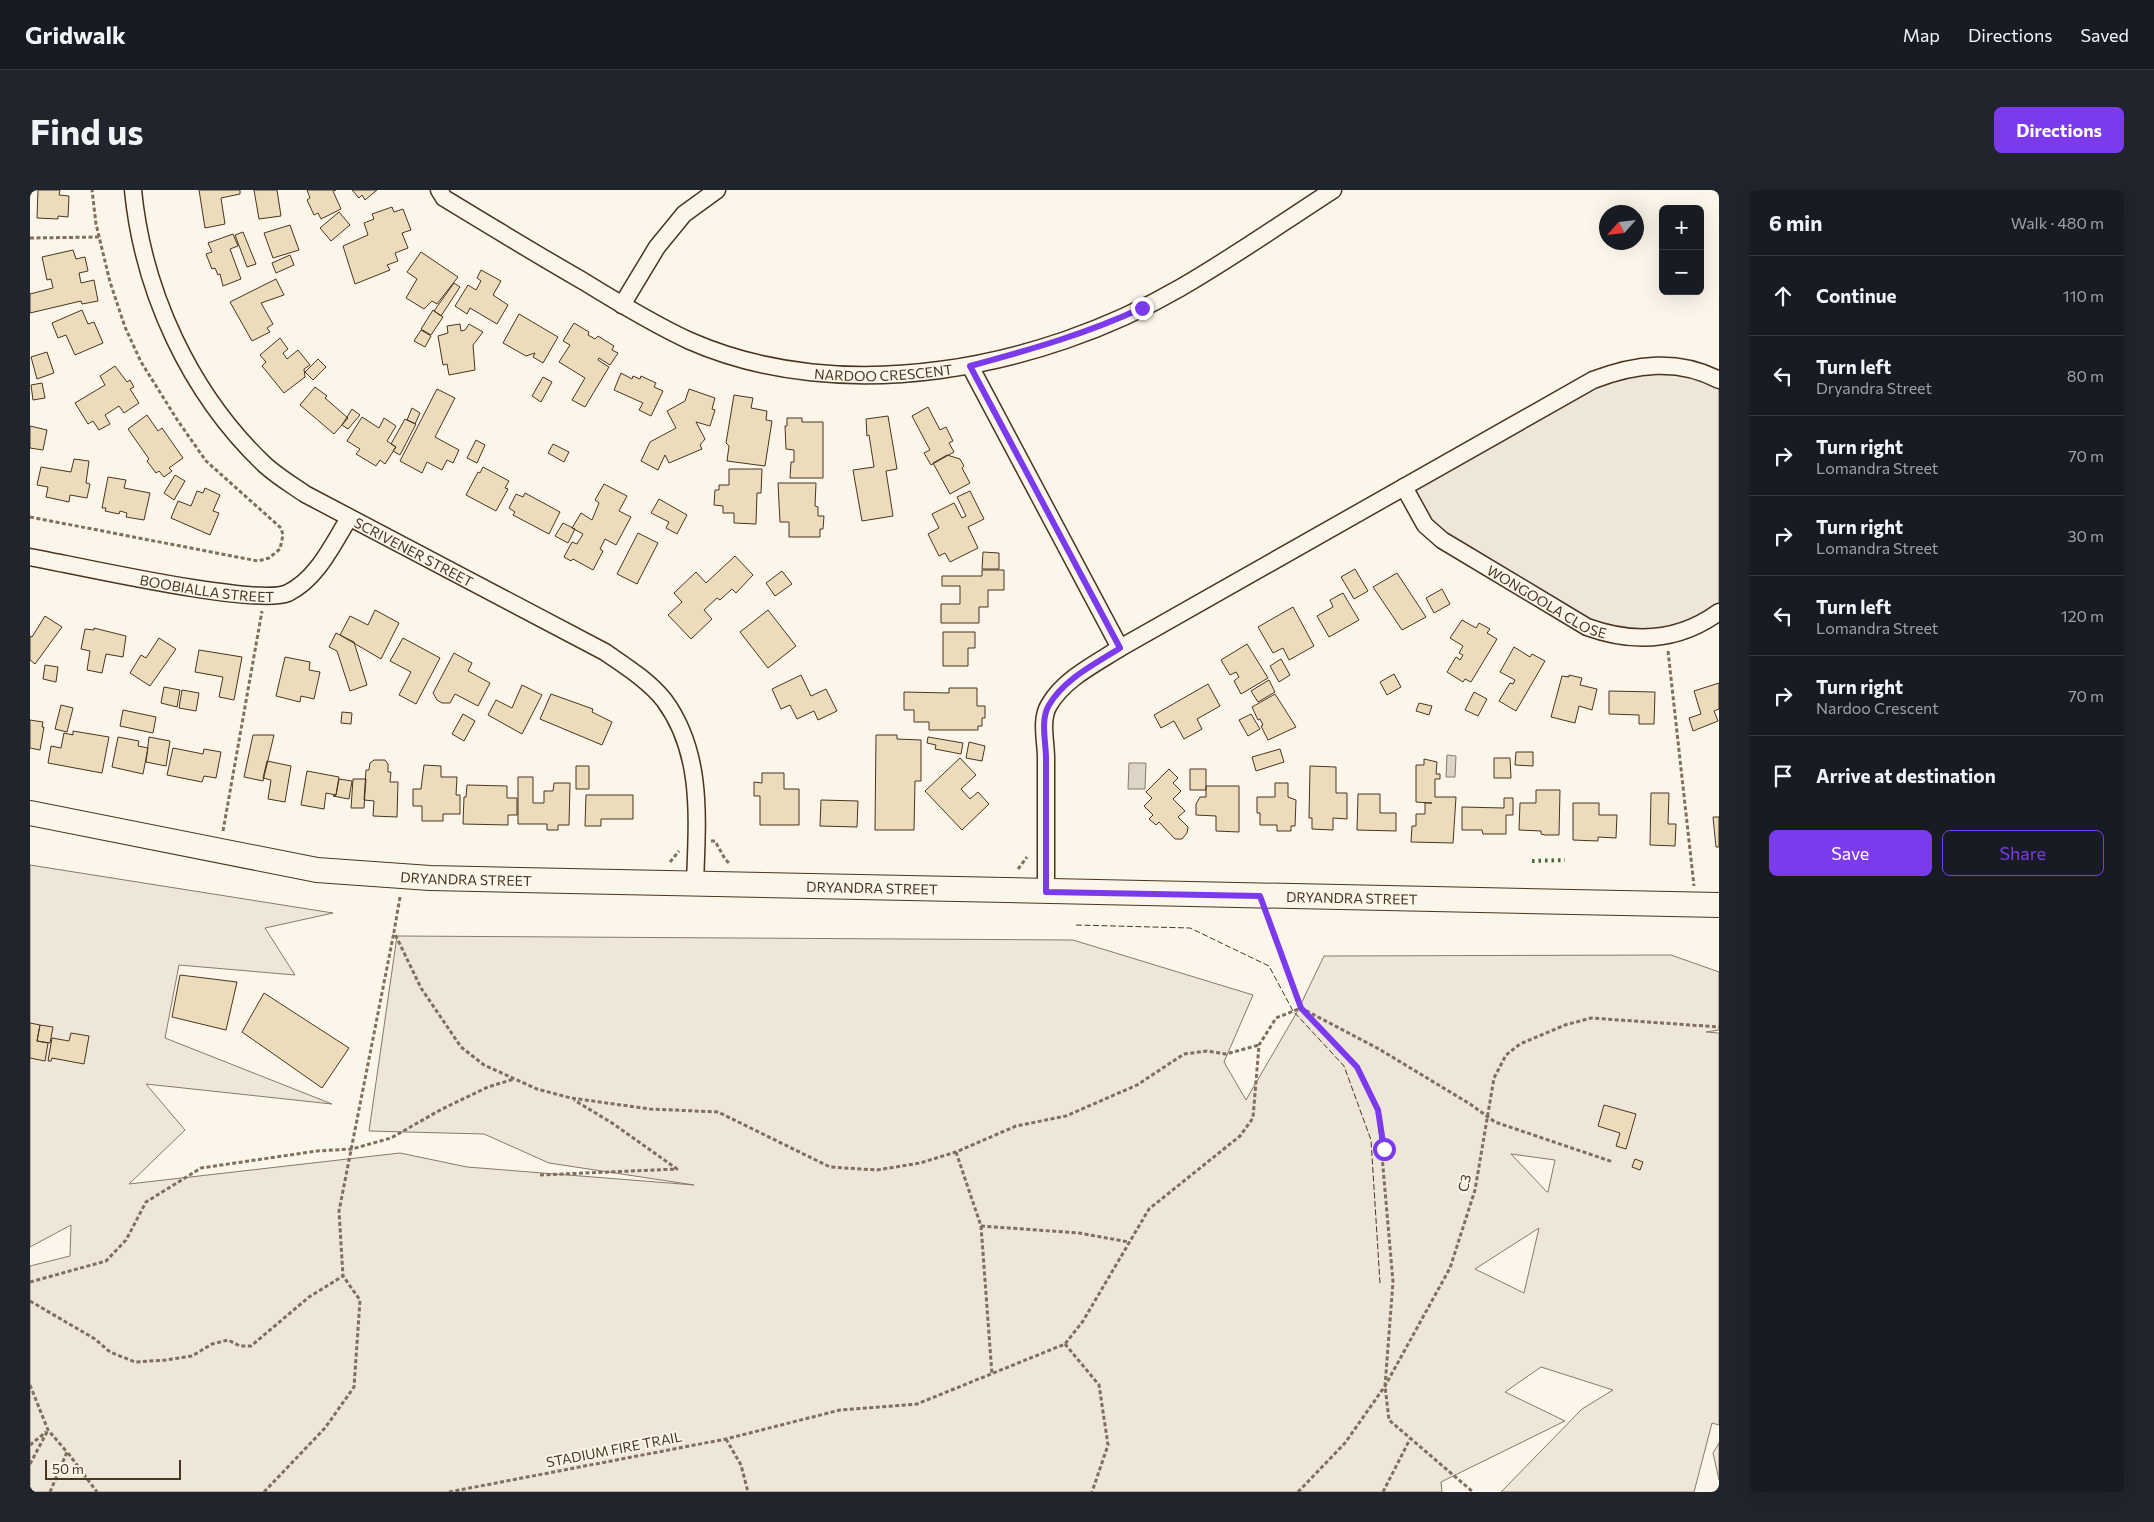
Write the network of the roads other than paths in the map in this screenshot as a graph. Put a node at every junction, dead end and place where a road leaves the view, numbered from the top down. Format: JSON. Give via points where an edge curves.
{"nodes":[{"id":1,"x":133,"y":190,"type":"edge"},
{"id":2,"x":439,"y":190,"type":"edge"},
{"id":3,"x":717,"y":190,"type":"edge"},
{"id":4,"x":1333,"y":190,"type":"edge"},
{"id":5,"x":622,"y":305,"type":"junction"},
{"id":6,"x":970,"y":366,"type":"junction"},
{"id":7,"x":1719,"y":380,"type":"edge"},
{"id":8,"x":1404,"y":487,"type":"junction"},
{"id":9,"x":349,"y":518,"type":"junction"},
{"id":10,"x":30,"y":557,"type":"edge"},
{"id":11,"x":1719,"y":612,"type":"edge"},
{"id":12,"x":1120,"y":648,"type":"junction"},
{"id":13,"x":30,"y":813,"type":"edge"},
{"id":14,"x":696,"y":884,"type":"junction"},
{"id":15,"x":1046,"y":892,"type":"junction"},
{"id":16,"x":1719,"y":905,"type":"edge"}],
"edges":[{"from":1,"to":9,"type":"street","name":"SCRIVENER STREET","via":[[148,269],[179,348],[201,390],[266,466],[305,494]]},
{"from":2,"to":5,"type":"street","name":"NARDOO CRESCENT","via":[[444,198]]},
{"from":3,"to":5,"type":"street","via":[[684,214],[657,247]]},
{"from":4,"to":6,"type":"street","name":"NARDOO CRESCENT","via":[[1180,288],[1142,308],[1102,327]]},
{"from":5,"to":6,"type":"street","name":"NARDOO CRESCENT","via":[[690,341],[798,372],[911,374]]},
{"from":6,"to":12,"type":"street"},
{"from":7,"to":8,"type":"street","via":[[1684,367],[1660,365],[1612,373],[1573,391]]},
{"from":8,"to":11,"type":"street","name":"WONGOOLA CLOSE","via":[[1425,525],[1442,540],[1587,627],[1610,635],[1634,638],[1667,636],[1683,632]]},
{"from":8,"to":12,"type":"street"},
{"from":9,"to":10,"type":"street","name":"BOOBIALLA STREET","via":[[316,570],[287,594],[262,597],[222,593]]},
{"from":9,"to":14,"type":"street","name":"SCRIVENER STREET","via":[[604,652],[636,672],[663,699],[681,728],[692,762],[697,794]]},
{"from":12,"to":15,"type":"street","via":[[1066,684],[1047,707],[1044,728]]},
{"from":13,"to":14,"type":"street","name":"DRYANDRA STREET","via":[[317,870],[403,876]]},
{"from":14,"to":15,"type":"street","name":"DRYANDRA STREET"},
{"from":15,"to":16,"type":"street","name":"DRYANDRA STREET"}]}
